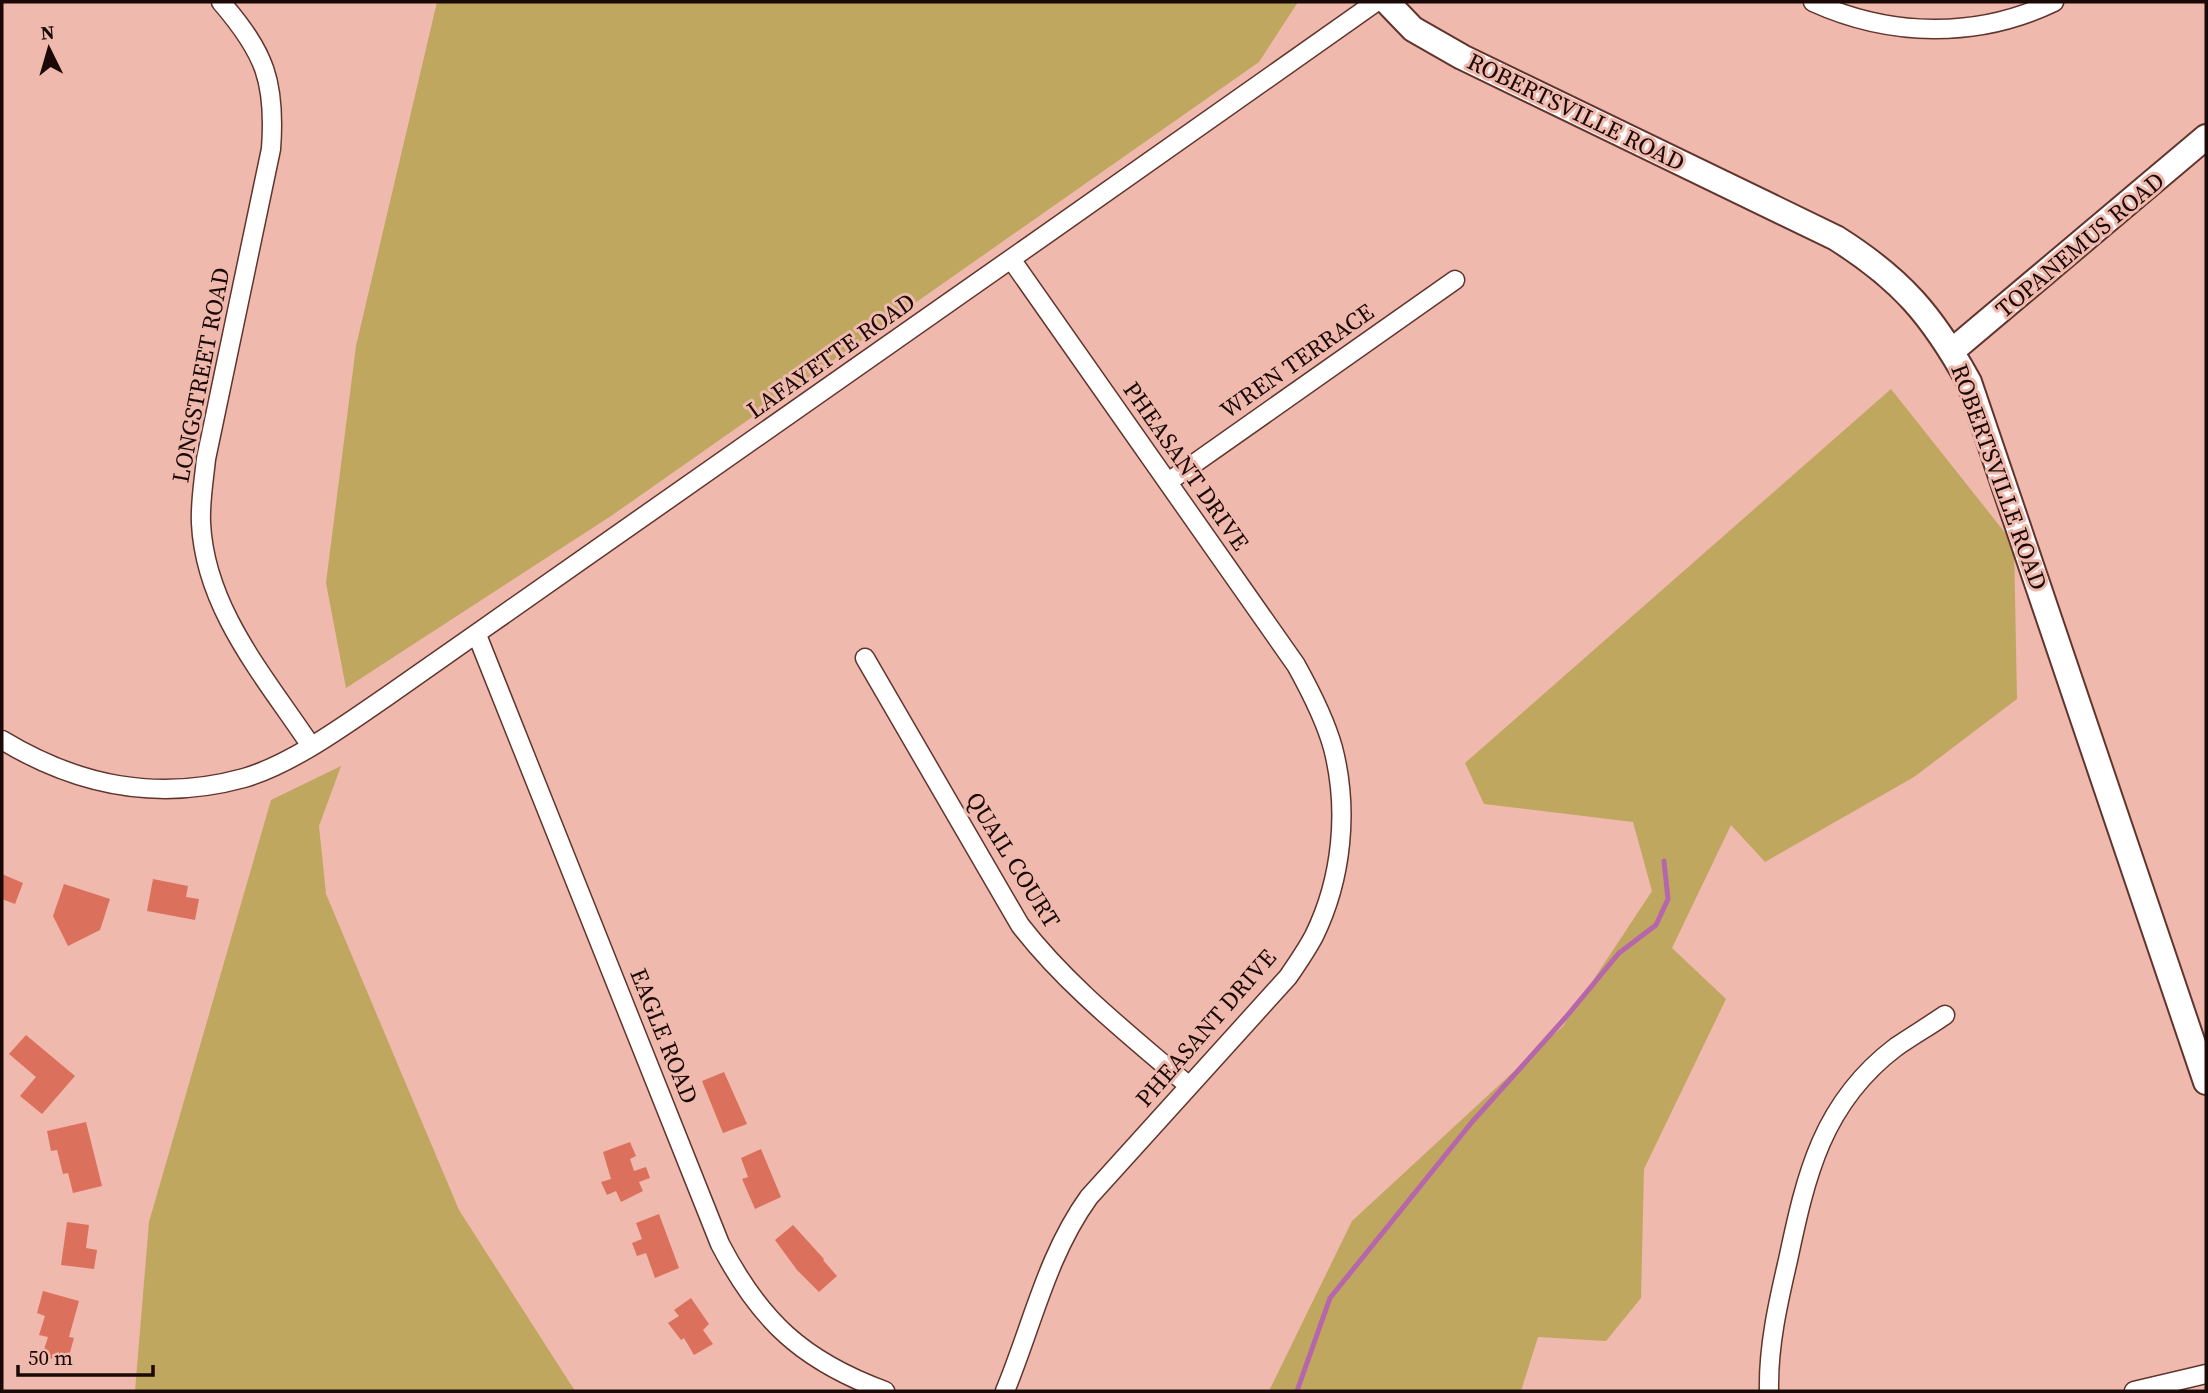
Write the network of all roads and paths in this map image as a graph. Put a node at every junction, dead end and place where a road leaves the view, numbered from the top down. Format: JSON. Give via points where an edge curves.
{"nodes":[{"id":1,"x":221,"y":2,"type":"edge"},
{"id":2,"x":1376,"y":2,"type":"edge"},
{"id":3,"x":1387,"y":2,"type":"edge"},
{"id":4,"x":1813,"y":2,"type":"edge"},
{"id":5,"x":2054,"y":2,"type":"edge"},
{"id":6,"x":2206,"y":137,"type":"edge"},
{"id":7,"x":1011,"y":260,"type":"junction"},
{"id":8,"x":1455,"y":280,"type":"dead end"},
{"id":9,"x":1952,"y":351,"type":"junction"},
{"id":10,"x":1168,"y":482,"type":"junction"},
{"id":11,"x":477,"y":635,"type":"junction"},
{"id":12,"x":865,"y":658,"type":"dead end"},
{"id":13,"x":2,"y":740,"type":"edge"},
{"id":14,"x":311,"y":746,"type":"junction"},
{"id":15,"x":1945,"y":1015,"type":"dead end"},
{"id":16,"x":2206,"y":1082,"type":"edge"},
{"id":17,"x":1189,"y":1086,"type":"junction"},
{"id":18,"x":2206,"y":1374,"type":"edge"},
{"id":19,"x":885,"y":1391,"type":"edge"},
{"id":20,"x":1005,"y":1391,"type":"edge"},
{"id":21,"x":1769,"y":1391,"type":"edge"},
{"id":22,"x":2134,"y":1391,"type":"edge"}],
"edges":[{"from":1,"to":14,"type":"street","name":"LONGSTREET ROAD","via":[[258,55],[274,115],[271,149],[206,459],[202,540],[213,586],[234,631]]},
{"from":2,"to":7,"type":"street","name":"LAFAYETTE ROAD"},
{"from":3,"to":9,"type":"street","name":"ROBERTSVILLE ROAD","via":[[1413,29],[1462,57],[1860,253],[1903,288]]},
{"from":4,"to":5,"type":"street","via":[[1878,24],[1950,30],[2011,18]]},
{"from":6,"to":9,"type":"street","name":"TOPANEMUS ROAD"},
{"from":7,"to":10,"type":"street","name":"PHEASANT DRIVE"},
{"from":7,"to":11,"type":"street","name":"LAFAYETTE ROAD"},
{"from":8,"to":10,"type":"street","name":"WREN TERRACE"},
{"from":9,"to":16,"type":"street","name":"ROBERTSVILLE ROAD","via":[[1969,382]]},
{"from":10,"to":17,"type":"street","name":"PHEASANT DRIVE","via":[[1314,697],[1333,748],[1342,820],[1329,899],[1312,939],[1288,977]]},
{"from":11,"to":14,"type":"street","name":"LAFAYETTE ROAD"},
{"from":11,"to":19,"type":"street","name":"EAGLE ROAD","via":[[735,1273],[757,1305],[798,1346],[850,1379]]},
{"from":12,"to":17,"type":"street","name":"QUAIL COURT","via":[[1026,933],[1062,973]]},
{"from":13,"to":14,"type":"street","name":"LAFAYETTE ROAD","via":[[78,776],[152,789],[243,778]]},
{"from":15,"to":21,"type":"street","via":[[1876,1065],[1844,1102],[1821,1140],[1803,1191],[1781,1289],[1770,1348]]},
{"from":17,"to":20,"type":"street","name":"PHEASANT DRIVE","via":[[1079,1212],[1054,1257]]},
{"from":18,"to":22,"type":"street"}]}
